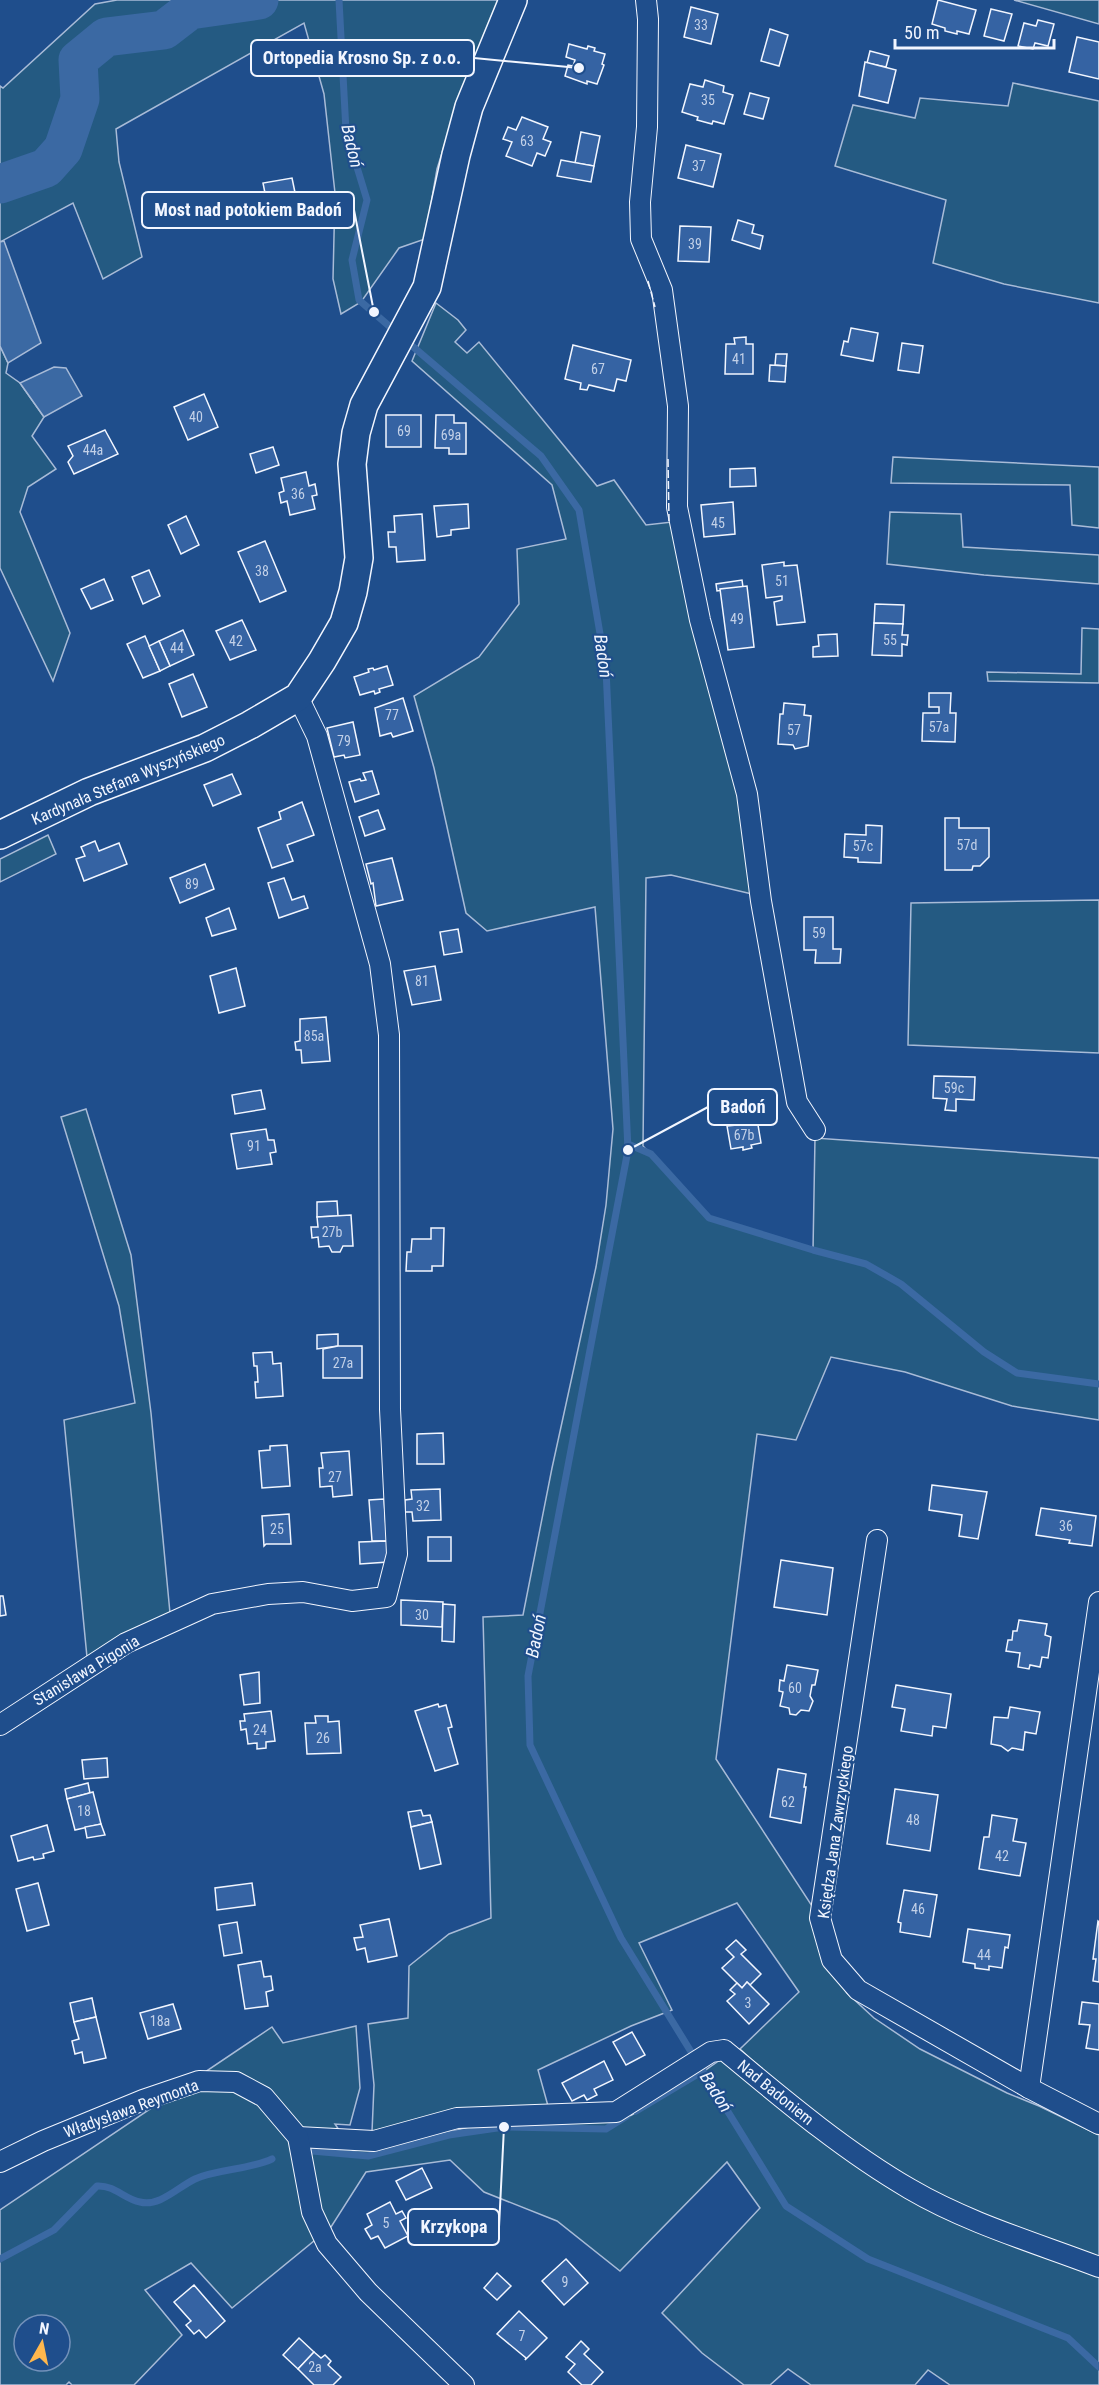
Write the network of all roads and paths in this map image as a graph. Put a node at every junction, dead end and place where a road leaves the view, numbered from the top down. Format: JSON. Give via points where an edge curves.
{"nodes":[{"id":1,"x":513,"y":0,"type":"edge"},
{"id":2,"x":646,"y":0,"type":"edge"},
{"id":3,"x":298,"y":697,"type":"junction"},
{"id":4,"x":0,"y":835,"type":"edge"},
{"id":5,"x":815,"y":1130,"type":"dead end"},
{"id":6,"x":877,"y":1540,"type":"dead end"},
{"id":7,"x":1099,"y":1602,"type":"edge"},
{"id":8,"x":0,"y":1725,"type":"edge"},
{"id":9,"x":1029,"y":2088,"type":"junction"},
{"id":10,"x":1099,"y":2124,"type":"edge"},
{"id":11,"x":298,"y":2137,"type":"junction"},
{"id":12,"x":0,"y":2162,"type":"edge"},
{"id":13,"x":1099,"y":2267,"type":"edge"},
{"id":14,"x":464,"y":2385,"type":"edge"}],
"edges":[{"from":1,"to":3,"type":"street","name":"Kardynała Stefana Wyszyńskiego","via":[[469,107],[428,287],[364,405],[352,464],[359,558],[352,598],[344,623]]},
{"from":2,"to":5,"type":"street","via":[[647,127],[641,239],[662,290],[677,394],[677,507],[700,620],[747,794],[761,901],[797,1102]]},
{"from":3,"to":4,"type":"street","name":"Kardynała Stefana Wyszyńskiego","via":[[205,748],[89,792]]},
{"from":3,"to":8,"type":"street","name":"Stanisława Pigonia","via":[[317,736],[380,964],[389,1035],[390,1409],[397,1554],[386,1597],[352,1601],[303,1592],[212,1604],[126,1643]]},
{"from":6,"to":9,"type":"street","name":"Księdza Jana Zawrzyckiego","via":[[820,1918],[823,1929],[832,1960],[858,1990]]},
{"from":7,"to":9,"type":"street"},
{"from":9,"to":10,"type":"street","name":"Księdza Jana Zawrzyckiego"},
{"from":11,"to":12,"type":"street","name":"Władysława Reymonta","via":[[264,2097],[236,2082],[199,2081],[64,2132]]},
{"from":11,"to":13,"type":"street","name":"Nad Badoniem","via":[[374,2141],[458,2118],[616,2112],[711,2052],[724,2050],[824,2131],[910,2189]]},
{"from":11,"to":14,"type":"street","name":"Władysława Reymonta","via":[[312,2212],[327,2244],[368,2292]]}]}
